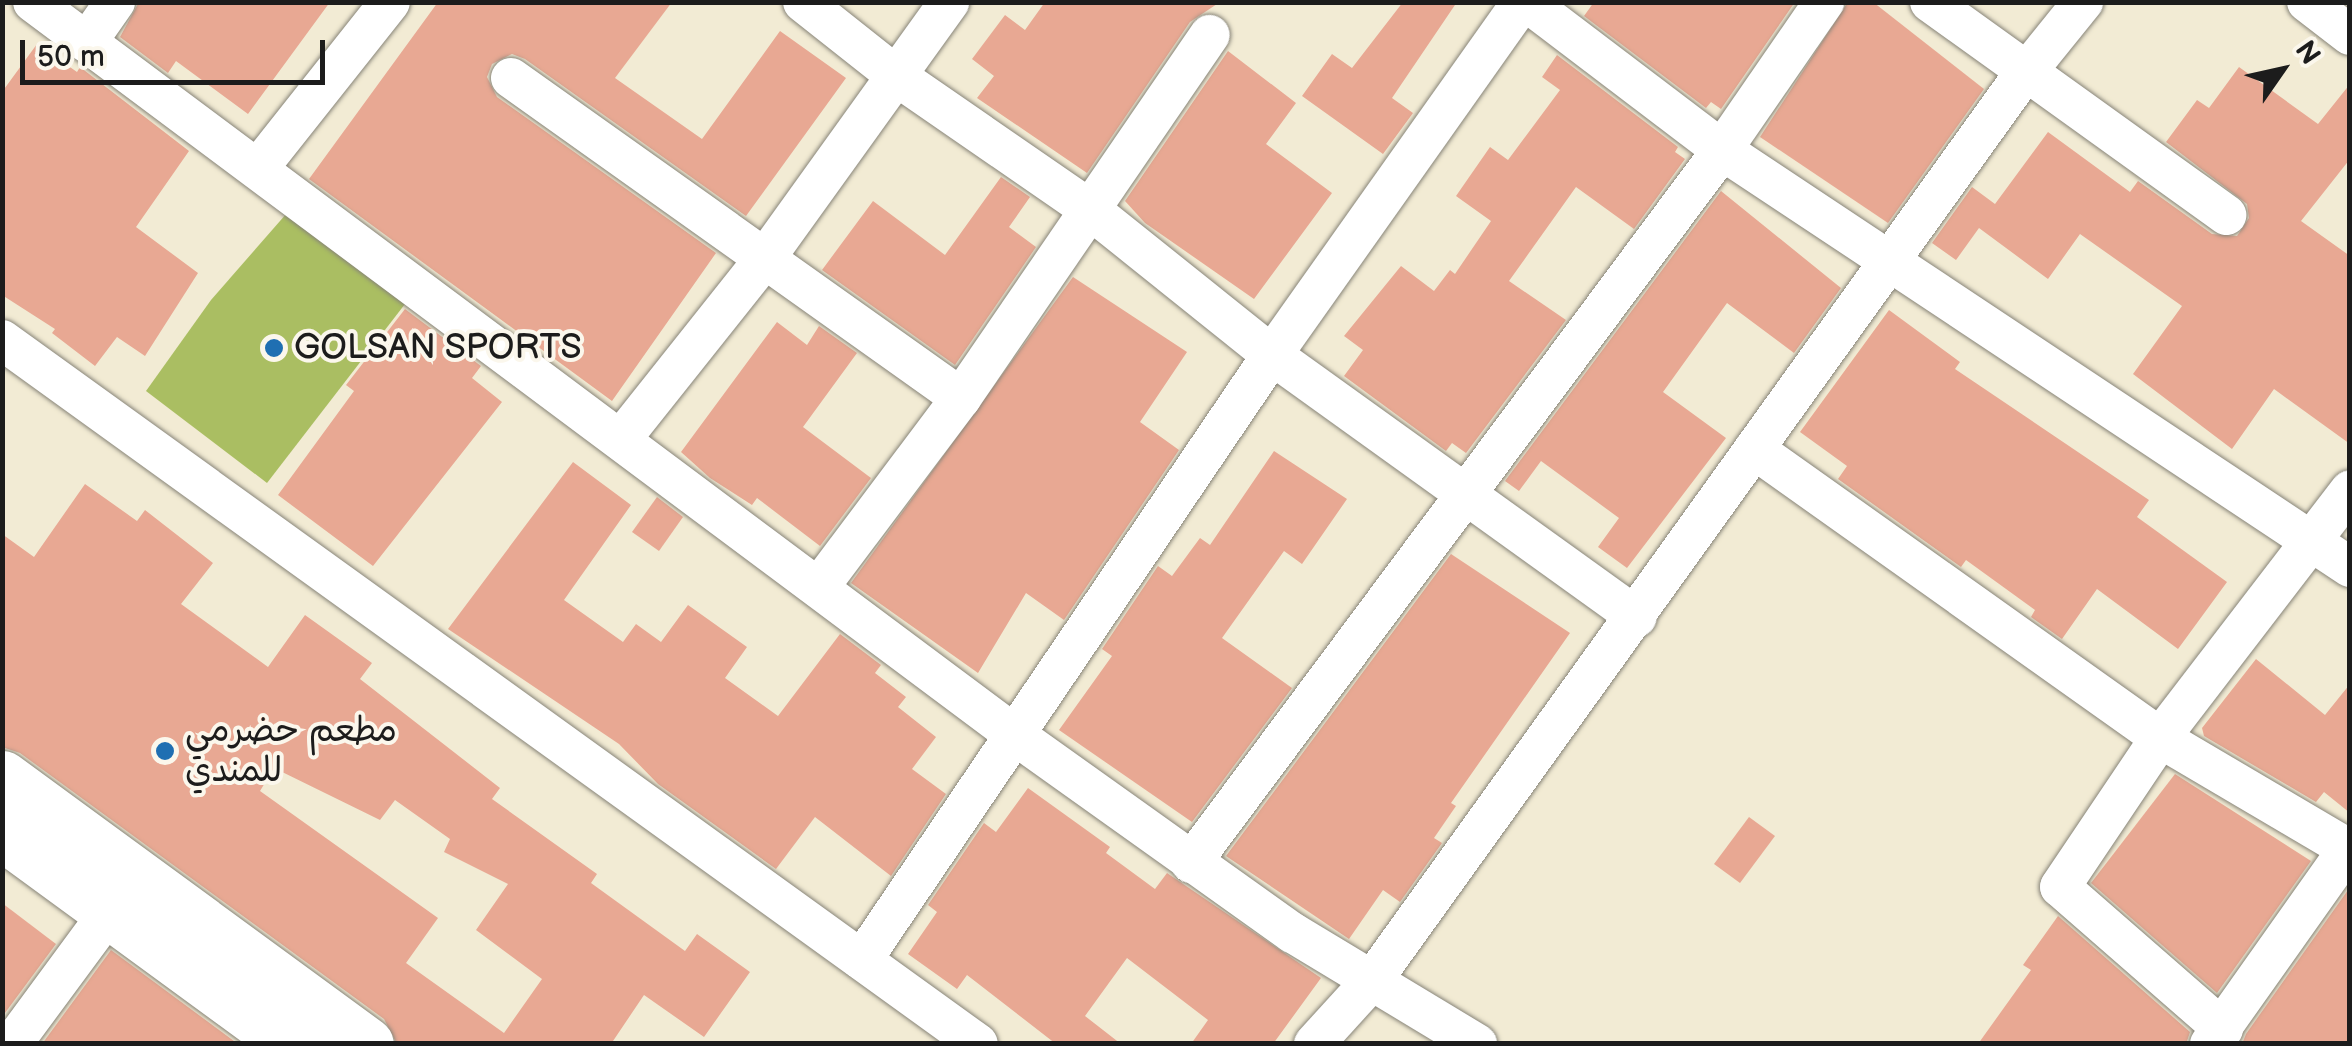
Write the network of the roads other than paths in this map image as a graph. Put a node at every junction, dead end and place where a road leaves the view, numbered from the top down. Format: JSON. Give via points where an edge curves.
{"nodes":[{"id":1,"x":33,"y":2,"type":"edge"},
{"id":2,"x":115,"y":2,"type":"edge"},
{"id":3,"x":390,"y":2,"type":"edge"},
{"id":4,"x":803,"y":2,"type":"edge"},
{"id":5,"x":949,"y":2,"type":"edge"},
{"id":6,"x":1524,"y":2,"type":"edge"},
{"id":7,"x":1824,"y":2,"type":"edge"},
{"id":8,"x":1930,"y":2,"type":"edge"},
{"id":9,"x":2083,"y":2,"type":"edge"},
{"id":10,"x":2307,"y":2,"type":"edge"},
{"id":11,"x":1210,"y":35,"type":"dead end"},
{"id":12,"x":2350,"y":35,"type":"edge"},
{"id":13,"x":88,"y":42,"type":"junction"},
{"id":14,"x":2028,"y":70,"type":"junction"},
{"id":15,"x":894,"y":75,"type":"junction"},
{"id":16,"x":510,"y":78,"type":"dead end"},
{"id":17,"x":1722,"y":150,"type":"junction"},
{"id":18,"x":260,"y":166,"type":"junction"},
{"id":19,"x":1092,"y":211,"type":"junction"},
{"id":20,"x":2226,"y":214,"type":"dead end"},
{"id":21,"x":766,"y":256,"type":"junction"},
{"id":22,"x":1892,"y":261,"type":"junction"},
{"id":23,"x":2,"y":340,"type":"edge"},
{"id":24,"x":1272,"y":355,"type":"junction"},
{"id":25,"x":962,"y":398,"type":"junction"},
{"id":26,"x":622,"y":438,"type":"junction"},
{"id":27,"x":1754,"y":449,"type":"junction"},
{"id":28,"x":2350,"y":490,"type":"edge"},
{"id":29,"x":1466,"y":494,"type":"junction"},
{"id":30,"x":2308,"y":546,"type":"junction"},
{"id":31,"x":2350,"y":568,"type":"edge"},
{"id":32,"x":820,"y":587,"type":"junction"},
{"id":33,"x":1637,"y":617,"type":"junction"},
{"id":34,"x":1015,"y":735,"type":"junction"},
{"id":35,"x":2160,"y":738,"type":"junction"},
{"id":36,"x":2,"y":778,"type":"edge"},
{"id":37,"x":2,"y":832,"type":"edge"},
{"id":38,"x":2349,"y":848,"type":"edge"},
{"id":39,"x":1192,"y":862,"type":"junction"},
{"id":40,"x":108,"y":914,"type":"junction"},
{"id":41,"x":862,"y":960,"type":"junction"},
{"id":42,"x":1374,"y":978,"type":"junction"},
{"id":43,"x":270,"y":1023,"type":"edge"},
{"id":44,"x":2216,"y":1036,"type":"edge"},
{"id":45,"x":12,"y":1044,"type":"edge"},
{"id":46,"x":366,"y":1044,"type":"edge"},
{"id":47,"x":978,"y":1044,"type":"edge"},
{"id":48,"x":1314,"y":1044,"type":"edge"},
{"id":49,"x":1477,"y":1044,"type":"edge"}],
"edges":[{"from":1,"to":13,"type":"street"},
{"from":2,"to":13,"type":"street"},
{"from":3,"to":18,"type":"street"},
{"from":4,"to":15,"type":"street"},
{"from":5,"to":15,"type":"street"},
{"from":6,"to":17,"type":"street"},
{"from":6,"to":24,"type":"street"},
{"from":7,"to":17,"type":"street"},
{"from":8,"to":14,"type":"street"},
{"from":9,"to":14,"type":"street"},
{"from":10,"to":12,"type":"street"},
{"from":11,"to":19,"type":"street"},
{"from":13,"to":18,"type":"street"},
{"from":14,"to":20,"type":"street"},
{"from":14,"to":22,"type":"street"},
{"from":15,"to":19,"type":"street"},
{"from":15,"to":21,"type":"street"},
{"from":16,"to":21,"type":"street"},
{"from":17,"to":22,"type":"street"},
{"from":17,"to":29,"type":"street"},
{"from":18,"to":26,"type":"street"},
{"from":19,"to":24,"type":"street"},
{"from":19,"to":25,"type":"street"},
{"from":21,"to":25,"type":"street"},
{"from":21,"to":26,"type":"street"},
{"from":22,"to":27,"type":"street"},
{"from":22,"to":30,"type":"street"},
{"from":23,"to":41,"type":"street"},
{"from":24,"to":29,"type":"street"},
{"from":24,"to":34,"type":"street"},
{"from":25,"to":32,"type":"street"},
{"from":26,"to":32,"type":"street"},
{"from":27,"to":33,"type":"street"},
{"from":27,"to":35,"type":"street"},
{"from":28,"to":30,"type":"street"},
{"from":29,"to":33,"type":"street"},
{"from":29,"to":39,"type":"street"},
{"from":30,"to":31,"type":"street"},
{"from":30,"to":35,"type":"street"},
{"from":32,"to":34,"type":"street"},
{"from":33,"to":42,"type":"street"},
{"from":34,"to":39,"type":"street"},
{"from":34,"to":41,"type":"street"},
{"from":35,"to":38,"type":"street"},
{"from":35,"to":44,"type":"street","via":[[2060,887]]},
{"from":36,"to":43,"type":"highway"},
{"from":37,"to":40,"type":"highway"},
{"from":38,"to":44,"type":"street"},
{"from":39,"to":42,"type":"street","via":[[1293,933]]},
{"from":40,"to":43,"type":"highway"},
{"from":40,"to":45,"type":"street"},
{"from":41,"to":47,"type":"street"},
{"from":42,"to":48,"type":"street"},
{"from":42,"to":49,"type":"street"},
{"from":43,"to":46,"type":"highway"}]}
